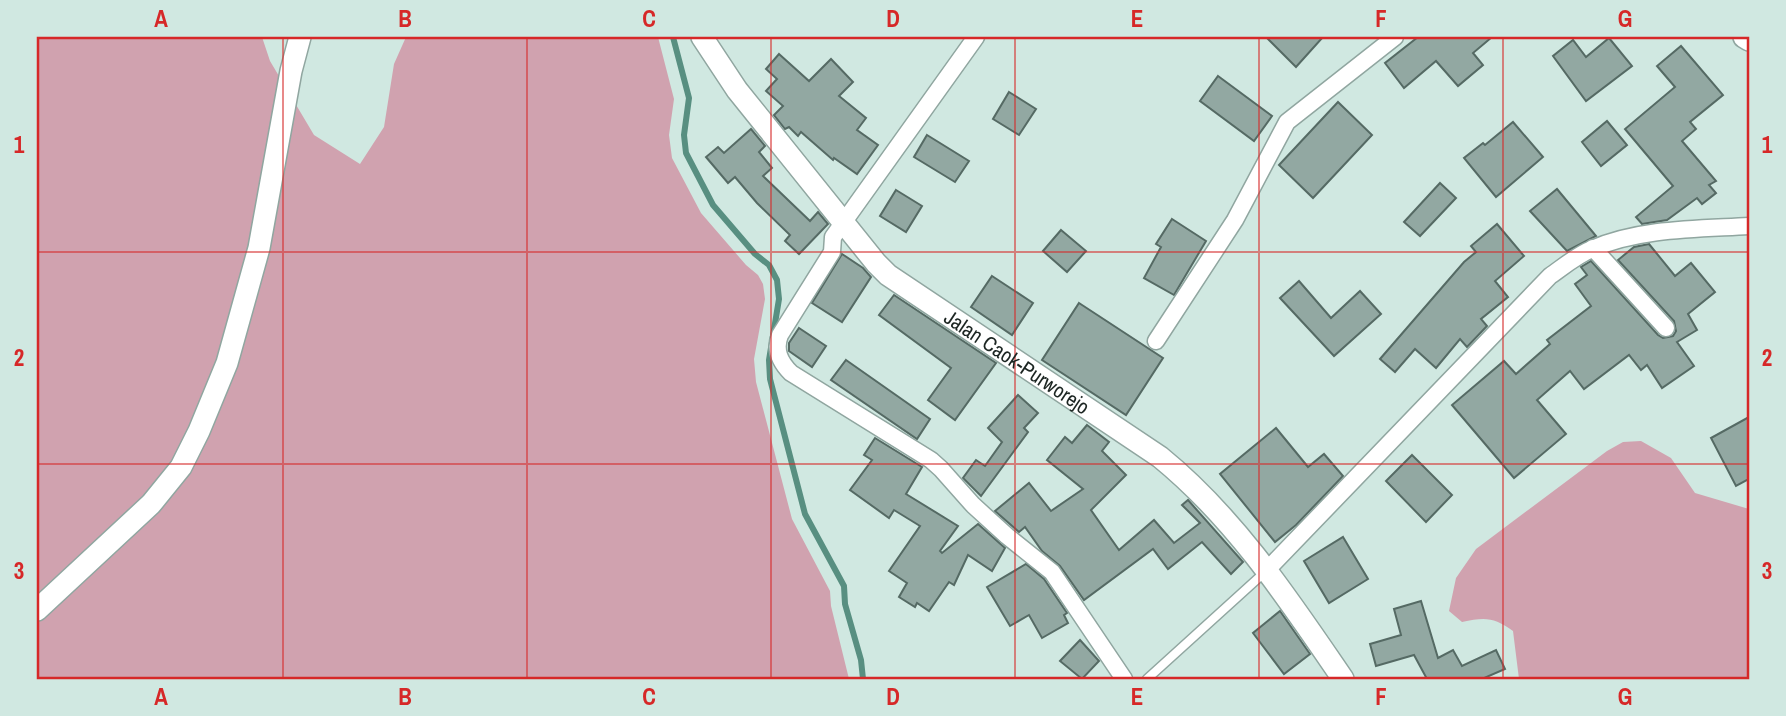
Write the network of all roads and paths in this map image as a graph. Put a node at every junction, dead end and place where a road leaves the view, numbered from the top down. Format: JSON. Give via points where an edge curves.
{"nodes":[{"id":1,"x":300,"y":37,"type":"edge"},
{"id":2,"x":702,"y":37,"type":"edge"},
{"id":3,"x":976,"y":37,"type":"edge"},
{"id":4,"x":1395,"y":37,"type":"edge"},
{"id":5,"x":1744,"y":37,"type":"edge"},
{"id":6,"x":1749,"y":40,"type":"edge"},
{"id":7,"x":845,"y":222,"type":"junction"},
{"id":8,"x":1749,"y":226,"type":"edge"},
{"id":9,"x":1593,"y":248,"type":"junction"},
{"id":10,"x":1666,"y":328,"type":"dead end"},
{"id":11,"x":1156,"y":341,"type":"dead end"},
{"id":12,"x":1267,"y":570,"type":"junction"},
{"id":13,"x":37,"y":610,"type":"edge"},
{"id":14,"x":1124,"y":679,"type":"edge"},
{"id":15,"x":1147,"y":679,"type":"edge"},
{"id":16,"x":1343,"y":679,"type":"edge"}],
"edges":[{"from":1,"to":13,"type":"street","via":[[259,248],[227,363],[199,430],[181,467],[151,504]]},
{"from":2,"to":7,"type":"street","name":"Jalan Caok-Purworejo","via":[[737,90]]},
{"from":3,"to":7,"type":"street"},
{"from":4,"to":11,"type":"street","via":[[1287,122],[1235,220]]},
{"from":5,"to":6,"type":"street"},
{"from":7,"to":12,"type":"street","name":"Jalan Caok-Purworejo","via":[[888,275],[1170,464]]},
{"from":7,"to":14,"type":"street","via":[[777,342],[785,367],[941,469],[973,505],[1052,572]]},
{"from":8,"to":9,"type":"street","via":[[1667,232]]},
{"from":9,"to":10,"type":"street"},
{"from":9,"to":12,"type":"street","via":[[1550,276]]},
{"from":12,"to":15,"type":"lane"},
{"from":12,"to":16,"type":"street","name":"Jalan Caok-Purworejo"}]}
